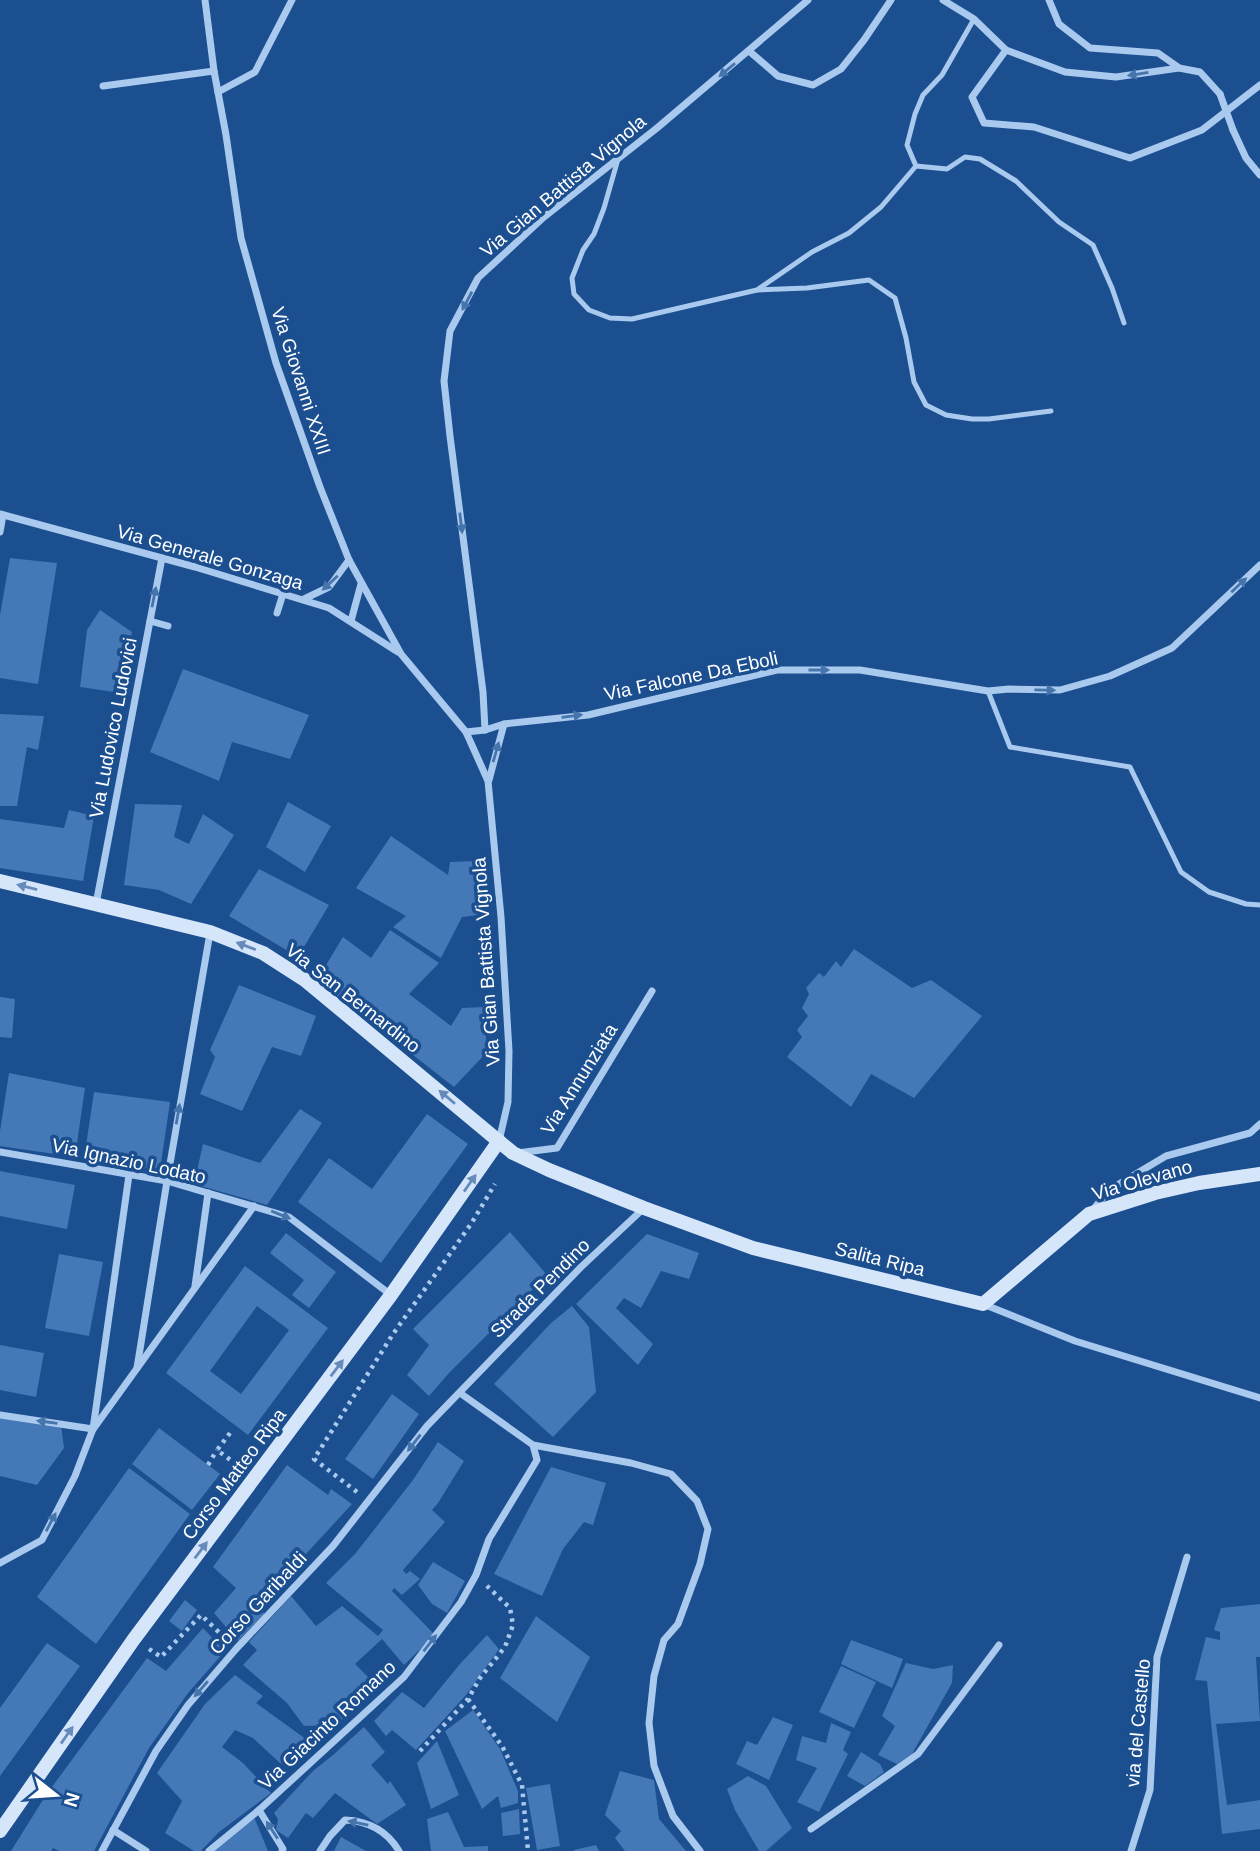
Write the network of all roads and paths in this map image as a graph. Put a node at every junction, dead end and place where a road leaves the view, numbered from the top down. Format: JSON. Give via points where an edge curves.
{"nodes":[{"id":1,"x":205,"y":0,"type":"edge"},
{"id":2,"x":292,"y":0,"type":"edge"},
{"id":3,"x":808,"y":0,"type":"edge"},
{"id":4,"x":891,"y":0,"type":"edge"},
{"id":5,"x":943,"y":0,"type":"edge"},
{"id":6,"x":1049,"y":0,"type":"edge"},
{"id":7,"x":974,"y":19,"type":"junction"},
{"id":8,"x":749,"y":51,"type":"junction"},
{"id":9,"x":1006,"y":51,"type":"junction"},
{"id":10,"x":1179,"y":68,"type":"junction"},
{"id":11,"x":214,"y":71,"type":"junction"},
{"id":12,"x":1260,"y":85,"type":"edge"},
{"id":13,"x":103,"y":86,"type":"dead end"},
{"id":14,"x":218,"y":92,"type":"junction"},
{"id":15,"x":618,"y":159,"type":"junction"},
{"id":16,"x":916,"y":166,"type":"junction"},
{"id":17,"x":1260,"y":175,"type":"edge"},
{"id":18,"x":757,"y":290,"type":"junction"},
{"id":19,"x":1124,"y":323,"type":"dead end"},
{"id":20,"x":1051,"y":411,"type":"dead end"},
{"id":21,"x":2,"y":515,"type":"edge"},
{"id":22,"x":0,"y":532,"type":"edge"},
{"id":23,"x":162,"y":558,"type":"junction"},
{"id":24,"x":349,"y":560,"type":"junction"},
{"id":25,"x":1260,"y":565,"type":"edge"},
{"id":26,"x":361,"y":583,"type":"junction"},
{"id":27,"x":283,"y":594,"type":"junction"},
{"id":28,"x":304,"y":599,"type":"junction"},
{"id":29,"x":277,"y":613,"type":"dead end"},
{"id":30,"x":150,"y":621,"type":"junction"},
{"id":31,"x":351,"y":621,"type":"junction"},
{"id":32,"x":168,"y":626,"type":"dead end"},
{"id":33,"x":401,"y":654,"type":"junction"},
{"id":34,"x":988,"y":691,"type":"junction"},
{"id":35,"x":504,"y":724,"type":"junction"},
{"id":36,"x":485,"y":730,"type":"junction"},
{"id":37,"x":466,"y":732,"type":"junction"},
{"id":38,"x":488,"y":780,"type":"junction"},
{"id":39,"x":0,"y":881,"type":"edge"},
{"id":40,"x":96,"y":904,"type":"junction"},
{"id":41,"x":1260,"y":905,"type":"edge"},
{"id":42,"x":210,"y":932,"type":"junction"},
{"id":43,"x":652,"y":991,"type":"dead end"},
{"id":44,"x":1260,"y":1124,"type":"edge"},
{"id":45,"x":499,"y":1140,"type":"junction"},
{"id":46,"x":0,"y":1152,"type":"edge"},
{"id":47,"x":513,"y":1153,"type":"junction"},
{"id":48,"x":1260,"y":1174,"type":"edge"},
{"id":49,"x":128,"y":1175,"type":"junction"},
{"id":50,"x":167,"y":1181,"type":"junction"},
{"id":51,"x":208,"y":1193,"type":"junction"},
{"id":52,"x":254,"y":1206,"type":"junction"},
{"id":53,"x":644,"y":1208,"type":"junction"},
{"id":54,"x":1089,"y":1214,"type":"junction"},
{"id":55,"x":194,"y":1289,"type":"junction"},
{"id":56,"x":391,"y":1295,"type":"junction"},
{"id":57,"x":983,"y":1304,"type":"junction"},
{"id":58,"x":137,"y":1367,"type":"junction"},
{"id":59,"x":460,"y":1393,"type":"junction"},
{"id":60,"x":1260,"y":1398,"type":"edge"},
{"id":61,"x":0,"y":1415,"type":"edge"},
{"id":62,"x":93,"y":1429,"type":"junction"},
{"id":63,"x":230,"y":1433,"type":"dead end"},
{"id":64,"x":533,"y":1445,"type":"junction"},
{"id":65,"x":217,"y":1450,"type":"junction"},
{"id":66,"x":208,"y":1465,"type":"dead end"},
{"id":67,"x":256,"y":1477,"type":"junction"},
{"id":68,"x":369,"y":1500,"type":"junction"},
{"id":69,"x":1187,"y":1557,"type":"dead end"},
{"id":70,"x":0,"y":1563,"type":"edge"},
{"id":71,"x":476,"y":1575,"type":"junction"},
{"id":72,"x":134,"y":1639,"type":"junction"},
{"id":73,"x":999,"y":1645,"type":"dead end"},
{"id":74,"x":236,"y":1648,"type":"junction"},
{"id":75,"x":468,"y":1699,"type":"junction"},
{"id":76,"x":420,"y":1751,"type":"dead end"},
{"id":77,"x":259,"y":1810,"type":"junction"},
{"id":78,"x":811,"y":1829,"type":"dead end"},
{"id":79,"x":113,"y":1830,"type":"junction"},
{"id":80,"x":0,"y":1831,"type":"edge"},
{"id":81,"x":102,"y":1851,"type":"edge"},
{"id":82,"x":146,"y":1851,"type":"edge"},
{"id":83,"x":209,"y":1851,"type":"edge"},
{"id":84,"x":282,"y":1851,"type":"edge"},
{"id":85,"x":320,"y":1851,"type":"edge"},
{"id":86,"x":399,"y":1851,"type":"edge"},
{"id":87,"x":528,"y":1851,"type":"edge"},
{"id":88,"x":699,"y":1851,"type":"edge"},
{"id":89,"x":1131,"y":1851,"type":"edge"}],
"edges":[{"from":1,"to":11,"type":"street","name":"Via Giovanni XXIII"},
{"from":2,"to":14,"type":"street","via":[[255,72]]},
{"from":3,"to":8,"type":"street","name":"Via Gian Battista Vignola"},
{"from":4,"to":8,"type":"street","via":[[841,69],[813,85],[778,76]]},
{"from":5,"to":7,"type":"street"},
{"from":6,"to":10,"type":"street","via":[[1059,24],[1090,48],[1158,53]]},
{"from":7,"to":9,"type":"street"},
{"from":7,"to":16,"type":"lane","via":[[915,114],[906,145]]},
{"from":8,"to":15,"type":"street","name":"Via Gian Battista Vignola","one_way":true},
{"from":10,"to":9,"type":"street","one_way":true,"via":[[1116,77],[1065,72]]},
{"from":9,"to":12,"type":"street","via":[[972,97],[984,123],[1034,127],[1130,158],[1202,130]]},
{"from":10,"to":17,"type":"street","bridge":true,"via":[[1200,72],[1220,94],[1233,130]]},
{"from":11,"to":13,"type":"street"},
{"from":11,"to":14,"type":"street","name":"Via Giovanni XXIII"},
{"from":14,"to":24,"type":"street","name":"Via Giovanni XXIII","via":[[242,238],[276,363]]},
{"from":15,"to":18,"type":"lane","via":[[594,234],[572,278],[575,294],[589,310],[610,318],[632,319]]},
{"from":15,"to":36,"type":"street","name":"Via Gian Battista Vignola","one_way":true,"via":[[478,278],[450,331],[444,381]]},
{"from":16,"to":18,"type":"lane","via":[[881,207],[849,233]]},
{"from":16,"to":19,"type":"lane","via":[[947,169],[965,157],[980,159],[1016,181],[1059,222],[1093,245]]},
{"from":18,"to":20,"type":"lane","via":[[869,280],[895,298],[914,382],[926,405],[946,415],[972,419]]},
{"from":21,"to":22,"type":"street"},
{"from":21,"to":23,"type":"street","name":"Via Generale Gonzaga"},
{"from":23,"to":27,"type":"street","name":"Via Generale Gonzaga"},
{"from":30,"to":23,"type":"street","name":"Via Ludovico Ludovici","one_way":true},
{"from":24,"to":26,"type":"street","name":"Via Giovanni XXIII"},
{"from":24,"to":28,"type":"street","one_way":true,"via":[[329,587]]},
{"from":34,"to":25,"type":"street","name":"Via Falcone Da Eboli","one_way":true,"via":[[1059,690],[1110,676],[1172,648]]},
{"from":26,"to":31,"type":"street"},
{"from":26,"to":33,"type":"street","name":"Via Giovanni XXIII"},
{"from":27,"to":28,"type":"street","name":"Via Generale Gonzaga"},
{"from":27,"to":29,"type":"street"},
{"from":28,"to":31,"type":"street","name":"Via Generale Gonzaga"},
{"from":30,"to":32,"type":"street"},
{"from":30,"to":40,"type":"street","name":"Via Ludovico Ludovici"},
{"from":31,"to":33,"type":"street","name":"Via Generale Gonzaga"},
{"from":33,"to":37,"type":"street","name":"Via Giovanni XXIII"},
{"from":35,"to":34,"type":"street","name":"Via Falcone Da Eboli","one_way":true,"via":[[588,715],[777,670],[860,670]]},
{"from":34,"to":41,"type":"lane","via":[[1010,747],[1130,767],[1181,872],[1209,891]]},
{"from":35,"to":36,"type":"street","name":"Via Falcone Da Eboli"},
{"from":38,"to":35,"type":"street","name":"Via Gian Battista Vignola","one_way":true},
{"from":36,"to":37,"type":"street","name":"Via Falcone Da Eboli"},
{"from":37,"to":38,"type":"street","name":"Via Gian Battista Vignola"},
{"from":38,"to":45,"type":"street","name":"Via Gian Battista Vignola","via":[[509,1051],[508,1102]]},
{"from":40,"to":39,"type":"street","name":"Via San Bernardino","one_way":true},
{"from":40,"to":42,"type":"street","name":"Via San Bernardino"},
{"from":45,"to":42,"type":"street","name":"Via San Bernardino","one_way":true,"via":[[305,980],[263,953]]},
{"from":50,"to":42,"type":"street","one_way":true},
{"from":43,"to":47,"type":"street","name":"Via Annunziata","via":[[557,1148]]},
{"from":44,"to":54,"type":"street","via":[[1250,1133],[1166,1156],[1109,1190]]},
{"from":45,"to":47,"type":"street","name":"Salita Ripa"},
{"from":56,"to":45,"type":"street","name":"Corso Matteo Ripa","one_way":true},
{"from":46,"to":49,"type":"street","name":"Via Ignazio Lodato"},
{"from":47,"to":53,"type":"street","name":"Salita Ripa"},
{"from":47,"to":68,"type":"path","via":[[314,1459]]},
{"from":48,"to":54,"type":"street","name":"Via Olevano","via":[[1155,1193]]},
{"from":49,"to":50,"type":"street","name":"Via Ignazio Lodato"},
{"from":49,"to":62,"type":"street"},
{"from":50,"to":51,"type":"street","name":"Via Ignazio Lodato"},
{"from":50,"to":58,"type":"street"},
{"from":51,"to":52,"type":"street","name":"Via Ignazio Lodato"},
{"from":51,"to":55,"type":"street"},
{"from":52,"to":55,"type":"street"},
{"from":52,"to":56,"type":"street","name":"Via Ignazio Lodato","one_way":true,"via":[[289,1217]]},
{"from":53,"to":57,"type":"street","name":"Salita Ripa","via":[[753,1248]]},
{"from":53,"to":59,"type":"street","name":"Strada Pendino"},
{"from":54,"to":57,"type":"street","name":"Via Olevano"},
{"from":55,"to":58,"type":"street"},
{"from":67,"to":56,"type":"street","name":"Corso Matteo Ripa","one_way":true},
{"from":57,"to":60,"type":"street","name":"Salita Ripa","via":[[1075,1341]]},
{"from":58,"to":62,"type":"street"},
{"from":59,"to":64,"type":"street"},
{"from":59,"to":68,"type":"street","name":"Corso Garibaldi","one_way":true,"via":[[426,1426]]},
{"from":62,"to":61,"type":"street","one_way":true},
{"from":70,"to":62,"type":"street","one_way":true,"via":[[42,1540]]},
{"from":63,"to":65,"type":"path"},
{"from":64,"to":71,"type":"street","name":"Via Giacinto Romano","via":[[537,1460],[489,1539]]},
{"from":64,"to":88,"type":"street","via":[[671,1474],[697,1501],[708,1529],[678,1624],[664,1640],[649,1723],[654,1766],[673,1816]]},
{"from":65,"to":66,"type":"path"},
{"from":65,"to":67,"type":"path"},
{"from":72,"to":67,"type":"street","name":"Corso Matteo Ripa","one_way":true},
{"from":68,"to":74,"type":"street","name":"Corso Garibaldi","via":[[333,1546]]},
{"from":69,"to":89,"type":"street","name":"via del Castello","via":[[1157,1657],[1150,1790]]},
{"from":71,"to":75,"type":"path","via":[[510,1608],[513,1625],[505,1647]]},
{"from":77,"to":71,"type":"street","name":"Via Giacinto Romano","one_way":true,"via":[[404,1677]]},
{"from":72,"to":74,"type":"path","via":[[161,1657],[201,1615]]},
{"from":80,"to":72,"type":"street","name":"Corso Matteo Ripa","one_way":true},
{"from":73,"to":78,"type":"street","via":[[918,1754]]},
{"from":74,"to":79,"type":"street","name":"Corso Garibaldi","one_way":true,"via":[[187,1705]]},
{"from":75,"to":76,"type":"path"},
{"from":75,"to":87,"type":"path","via":[[502,1746],[522,1785]]},
{"from":77,"to":83,"type":"street","name":"Via Giacinto Romano"},
{"from":84,"to":77,"type":"street","one_way":true},
{"from":79,"to":81,"type":"street","name":"Corso Garibaldi"},
{"from":79,"to":82,"type":"street"},
{"from":86,"to":85,"type":"street","one_way":true,"via":[[390,1837],[361,1821],[345,1820]]}]}
